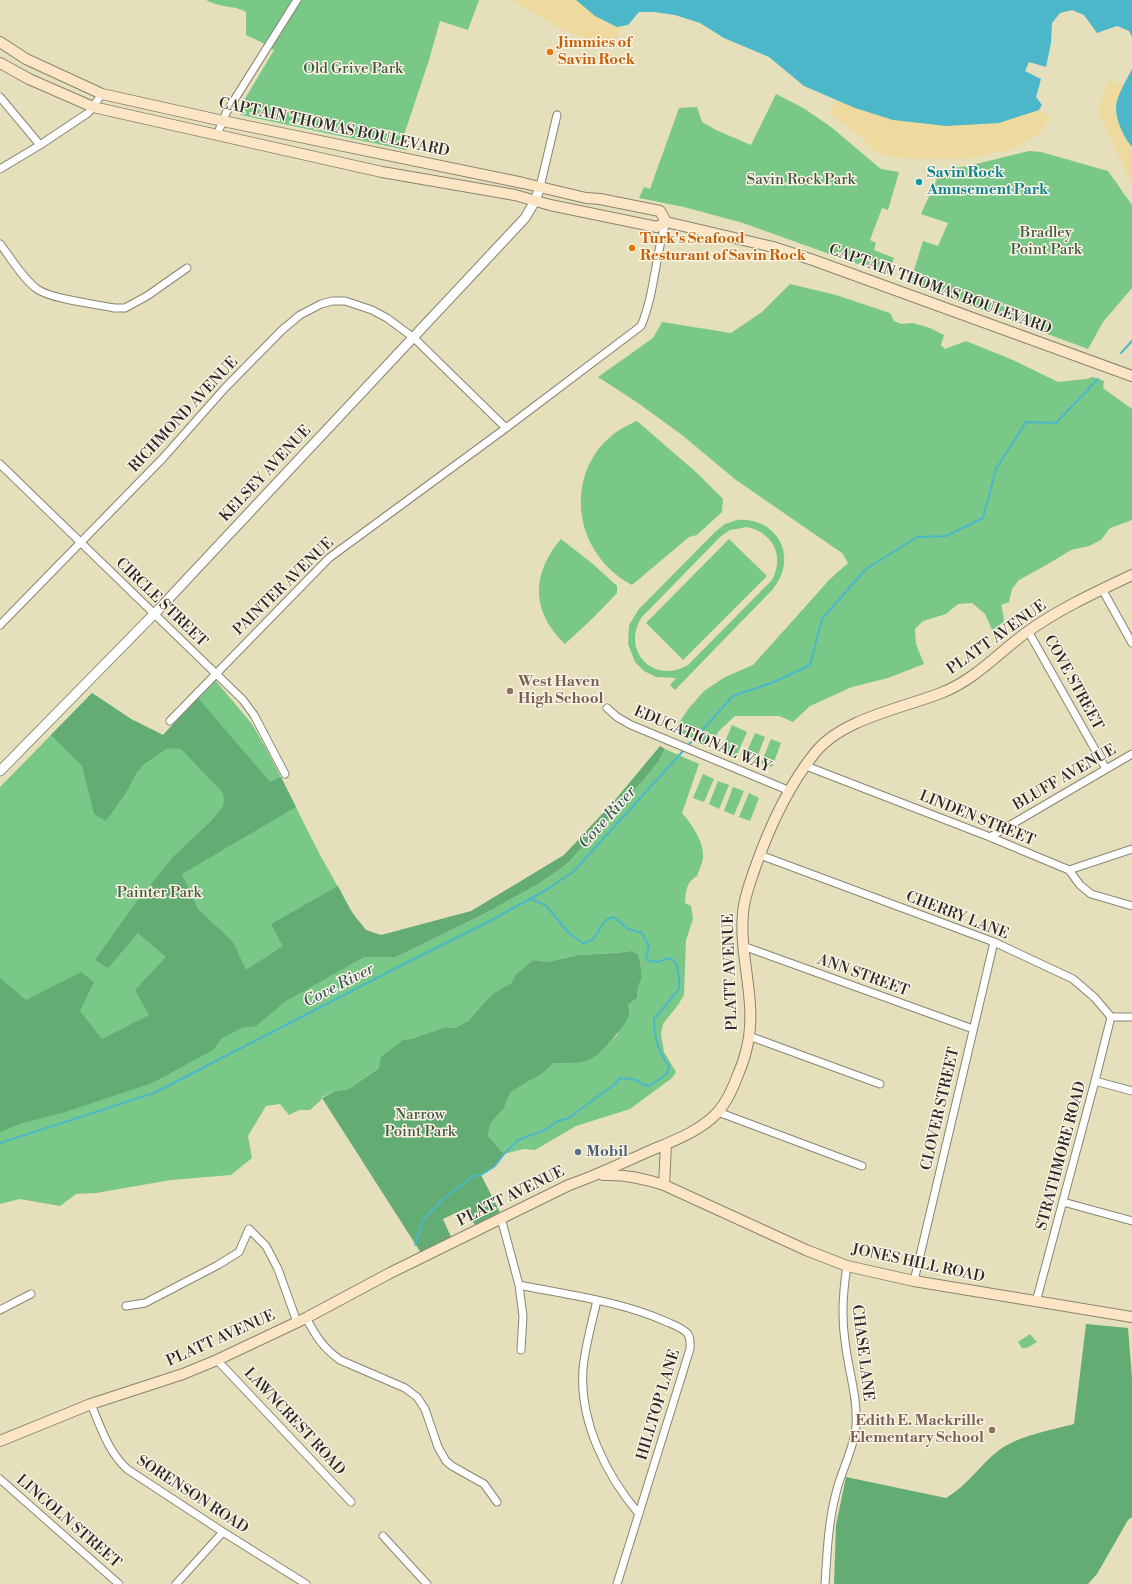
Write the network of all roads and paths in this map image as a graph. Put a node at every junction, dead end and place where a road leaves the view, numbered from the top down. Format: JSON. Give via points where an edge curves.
{"nodes":[{"id":1,"x":294,"y":1,"type":"edge"},
{"id":2,"x":0,"y":42,"type":"edge"},
{"id":3,"x":0,"y":63,"type":"edge"},
{"id":4,"x":102,"y":94,"type":"junction"},
{"id":5,"x":0,"y":97,"type":"edge"},
{"id":6,"x":93,"y":107,"type":"junction"},
{"id":7,"x":557,"y":115,"type":"dead end"},
{"id":8,"x":223,"y":121,"type":"junction"},
{"id":9,"x":217,"y":136,"type":"junction"},
{"id":10,"x":40,"y":145,"type":"junction"},
{"id":11,"x":0,"y":169,"type":"edge"},
{"id":12,"x":540,"y":187,"type":"junction"},
{"id":13,"x":535,"y":201,"type":"junction"},
{"id":14,"x":666,"y":222,"type":"junction"},
{"id":15,"x":0,"y":244,"type":"edge"},
{"id":16,"x":187,"y":268,"type":"dead end"},
{"id":17,"x":414,"y":338,"type":"junction"},
{"id":18,"x":1132,"y":376,"type":"edge"},
{"id":19,"x":506,"y":428,"type":"junction"},
{"id":20,"x":0,"y":463,"type":"edge"},
{"id":21,"x":81,"y":543,"type":"junction"},
{"id":22,"x":1132,"y":575,"type":"edge"},
{"id":23,"x":1102,"y":589,"type":"junction"},
{"id":24,"x":153,"y":614,"type":"junction"},
{"id":25,"x":0,"y":625,"type":"edge"},
{"id":26,"x":1028,"y":631,"type":"junction"},
{"id":27,"x":1132,"y":643,"type":"edge"},
{"id":28,"x":215,"y":674,"type":"junction"},
{"id":29,"x":607,"y":708,"type":"dead end"},
{"id":30,"x":170,"y":721,"type":"dead end"},
{"id":31,"x":1132,"y":754,"type":"edge"},
{"id":32,"x":806,"y":766,"type":"junction"},
{"id":33,"x":1106,"y":769,"type":"junction"},
{"id":34,"x":0,"y":771,"type":"edge"},
{"id":35,"x":285,"y":774,"type":"dead end"},
{"id":36,"x":790,"y":791,"type":"junction"},
{"id":37,"x":990,"y":837,"type":"junction"},
{"id":38,"x":1132,"y":849,"type":"edge"},
{"id":39,"x":760,"y":855,"type":"junction"},
{"id":40,"x":1069,"y":870,"type":"junction"},
{"id":41,"x":1132,"y":906,"type":"edge"},
{"id":42,"x":994,"y":942,"type":"junction"},
{"id":43,"x":743,"y":946,"type":"junction"},
{"id":44,"x":1111,"y":1017,"type":"junction"},
{"id":45,"x":1132,"y":1017,"type":"edge"},
{"id":46,"x":973,"y":1029,"type":"junction"},
{"id":47,"x":749,"y":1036,"type":"junction"},
{"id":48,"x":1095,"y":1081,"type":"junction"},
{"id":49,"x":880,"y":1084,"type":"dead end"},
{"id":50,"x":1132,"y":1090,"type":"edge"},
{"id":51,"x":718,"y":1112,"type":"junction"},
{"id":52,"x":666,"y":1144,"type":"junction"},
{"id":53,"x":862,"y":1166,"type":"dead end"},
{"id":54,"x":597,"y":1175,"type":"junction"},
{"id":55,"x":664,"y":1185,"type":"junction"},
{"id":56,"x":1063,"y":1202,"type":"junction"},
{"id":57,"x":501,"y":1218,"type":"junction"},
{"id":58,"x":1132,"y":1221,"type":"edge"},
{"id":59,"x":847,"y":1266,"type":"junction"},
{"id":60,"x":914,"y":1282,"type":"junction"},
{"id":61,"x":518,"y":1285,"type":"junction"},
{"id":62,"x":31,"y":1294,"type":"dead end"},
{"id":63,"x":597,"y":1300,"type":"junction"},
{"id":64,"x":1036,"y":1302,"type":"junction"},
{"id":65,"x":126,"y":1306,"type":"dead end"},
{"id":66,"x":0,"y":1310,"type":"edge"},
{"id":67,"x":1132,"y":1317,"type":"edge"},
{"id":68,"x":301,"y":1320,"type":"junction"},
{"id":69,"x":521,"y":1350,"type":"dead end"},
{"id":70,"x":217,"y":1360,"type":"junction"},
{"id":71,"x":91,"y":1404,"type":"junction"},
{"id":72,"x":0,"y":1441,"type":"edge"},
{"id":73,"x":0,"y":1479,"type":"edge"},
{"id":74,"x":352,"y":1502,"type":"dead end"},
{"id":75,"x":497,"y":1502,"type":"dead end"},
{"id":76,"x":639,"y":1514,"type":"junction"},
{"id":77,"x":223,"y":1532,"type":"junction"},
{"id":78,"x":383,"y":1536,"type":"dead end"},
{"id":79,"x":119,"y":1584,"type":"edge"},
{"id":80,"x":176,"y":1584,"type":"edge"},
{"id":81,"x":306,"y":1584,"type":"edge"},
{"id":82,"x":427,"y":1584,"type":"edge"},
{"id":83,"x":616,"y":1584,"type":"edge"},
{"id":84,"x":825,"y":1584,"type":"edge"}],
"edges":[{"from":1,"to":8,"type":"street"},
{"from":2,"to":4,"type":"main road","name":"CAPTAIN THOMAS BOULEVARD","via":[[26,59]]},
{"from":3,"to":6,"type":"main road","name":"CAPTAIN THOMAS BOULEVARD","via":[[29,79]]},
{"from":4,"to":6,"type":"street"},
{"from":4,"to":8,"type":"main road","name":"CAPTAIN THOMAS BOULEVARD"},
{"from":5,"to":10,"type":"street"},
{"from":6,"to":9,"type":"main road","name":"CAPTAIN THOMAS BOULEVARD"},
{"from":6,"to":10,"type":"street"},
{"from":7,"to":12,"type":"street"},
{"from":8,"to":9,"type":"street"},
{"from":8,"to":12,"type":"main road","name":"CAPTAIN THOMAS BOULEVARD"},
{"from":9,"to":13,"type":"main road","name":"CAPTAIN THOMAS BOULEVARD","via":[[382,172],[515,195]]},
{"from":10,"to":11,"type":"street"},
{"from":12,"to":13,"type":"street","name":"KELSEY AVENUE"},
{"from":12,"to":14,"type":"main road","name":"CAPTAIN THOMAS BOULEVARD","via":[[660,211]]},
{"from":13,"to":14,"type":"main road","name":"CAPTAIN THOMAS BOULEVARD","via":[[657,227]]},
{"from":13,"to":17,"type":"street","name":"KELSEY AVENUE","via":[[527,215]]},
{"from":14,"to":18,"type":"main road","name":"CAPTAIN THOMAS BOULEVARD","via":[[793,253]]},
{"from":14,"to":19,"type":"street","name":"PAINTER AVENUE","via":[[647,312],[641,326]]},
{"from":15,"to":16,"type":"street","via":[[37,289],[50,296],[114,308],[125,308],[147,296]]},
{"from":17,"to":19,"type":"street","name":"RICHMOND AVENUE"},
{"from":17,"to":21,"type":"street","name":"RICHMOND AVENUE","via":[[387,318],[358,304],[332,302],[309,309],[282,330],[225,388],[163,458]]},
{"from":17,"to":24,"type":"street","name":"KELSEY AVENUE"},
{"from":19,"to":28,"type":"street","name":"PAINTER AVENUE","via":[[328,558]]},
{"from":20,"to":21,"type":"street","name":"CIRCLE STREET"},
{"from":21,"to":24,"type":"street","name":"CIRCLE STREET"},
{"from":21,"to":25,"type":"street","name":"RICHMOND AVENUE"},
{"from":22,"to":23,"type":"main road","name":"PLATT AVENUE"},
{"from":23,"to":26,"type":"main road","name":"PLATT AVENUE"},
{"from":23,"to":27,"type":"street"},
{"from":24,"to":28,"type":"street","name":"CIRCLE STREET"},
{"from":24,"to":34,"type":"street","name":"KELSEY AVENUE"},
{"from":26,"to":32,"type":"main road","name":"PLATT AVENUE","via":[[961,683],[942,693],[844,728],[822,743]]},
{"from":26,"to":33,"type":"street","name":"COVE STREET"},
{"from":28,"to":30,"type":"street","name":"PAINTER AVENUE"},
{"from":28,"to":35,"type":"street","name":"CIRCLE STREET","via":[[254,715]]},
{"from":29,"to":36,"type":"street","name":"EDUCATIONAL WAY","via":[[631,725]]},
{"from":31,"to":33,"type":"street","name":"BLUFF AVENUE"},
{"from":32,"to":36,"type":"main road","name":"PLATT AVENUE"},
{"from":32,"to":37,"type":"street","name":"LINDEN STREET"},
{"from":33,"to":37,"type":"street","name":"BLUFF AVENUE"},
{"from":36,"to":39,"type":"main road","name":"PLATT AVENUE","via":[[772,824]]},
{"from":37,"to":40,"type":"street","name":"LINDEN STREET"},
{"from":38,"to":40,"type":"street"},
{"from":39,"to":42,"type":"street","name":"CHERRY LANE"},
{"from":39,"to":43,"type":"main road","name":"PLATT AVENUE","via":[[744,903]]},
{"from":40,"to":41,"type":"street","via":[[1080,885],[1091,894]]},
{"from":42,"to":44,"type":"street","name":"CHERRY LANE","via":[[1073,979],[1096,998]]},
{"from":42,"to":46,"type":"street","name":"CLOVER STREET"},
{"from":43,"to":46,"type":"street","name":"ANN STREET"},
{"from":43,"to":47,"type":"main road","name":"PLATT AVENUE","via":[[750,1015]]},
{"from":44,"to":45,"type":"street"},
{"from":44,"to":48,"type":"street","name":"STRATHMORE ROAD"},
{"from":46,"to":60,"type":"street","name":"CLOVER STREET"},
{"from":47,"to":49,"type":"street"},
{"from":47,"to":51,"type":"main road","name":"PLATT AVENUE","via":[[736,1083]]},
{"from":48,"to":50,"type":"street"},
{"from":48,"to":56,"type":"street","name":"STRATHMORE ROAD"},
{"from":51,"to":52,"type":"main road","name":"PLATT AVENUE","via":[[694,1131]]},
{"from":51,"to":53,"type":"street"},
{"from":52,"to":54,"type":"main road","name":"PLATT AVENUE"},
{"from":52,"to":55,"type":"main road"},
{"from":54,"to":55,"type":"main road","name":"JONES HILL ROAD","via":[[630,1175]]},
{"from":54,"to":57,"type":"main road","name":"PLATT AVENUE","via":[[569,1185]]},
{"from":55,"to":59,"type":"main road","name":"JONES HILL ROAD"},
{"from":56,"to":58,"type":"street"},
{"from":56,"to":64,"type":"street","name":"STRATHMORE ROAD"},
{"from":57,"to":61,"type":"street"},
{"from":57,"to":68,"type":"main road","name":"PLATT AVENUE"},
{"from":59,"to":60,"type":"main road","name":"JONES HILL ROAD"},
{"from":59,"to":84,"type":"street","name":"CHASE LANE","via":[[842,1319],[855,1401],[856,1425],[832,1512]]},
{"from":60,"to":64,"type":"main road","name":"JONES HILL ROAD"},
{"from":61,"to":63,"type":"street","name":"HILLTOP LANE"},
{"from":61,"to":69,"type":"street","via":[[524,1316]]},
{"from":62,"to":66,"type":"street"},
{"from":63,"to":76,"type":"street","via":[[583,1369],[586,1409],[603,1461]]},
{"from":63,"to":76,"type":"street","name":"HILLTOP LANE","via":[[651,1315],[685,1331],[691,1341]]},
{"from":64,"to":67,"type":"main road","name":"JONES HILL ROAD"},
{"from":65,"to":68,"type":"street","via":[[144,1303],[239,1252],[249,1229],[266,1246]]},
{"from":68,"to":70,"type":"main road","name":"PLATT AVENUE"},
{"from":68,"to":75,"type":"street","via":[[332,1355],[405,1388],[417,1397],[425,1409],[441,1454],[452,1466],[484,1484]]},
{"from":70,"to":71,"type":"main road","name":"PLATT AVENUE","via":[[183,1374]]},
{"from":70,"to":74,"type":"street","name":"LAWNCREST ROAD"},
{"from":71,"to":72,"type":"main road","name":"PLATT AVENUE"},
{"from":71,"to":77,"type":"street","name":"SORENSON ROAD","via":[[107,1443],[127,1469]]},
{"from":73,"to":79,"type":"street","name":"LINCOLN STREET"},
{"from":76,"to":83,"type":"street","name":"HILLTOP LANE"},
{"from":77,"to":80,"type":"street"},
{"from":77,"to":81,"type":"street","name":"SORENSON ROAD"},
{"from":78,"to":82,"type":"street"}]}
